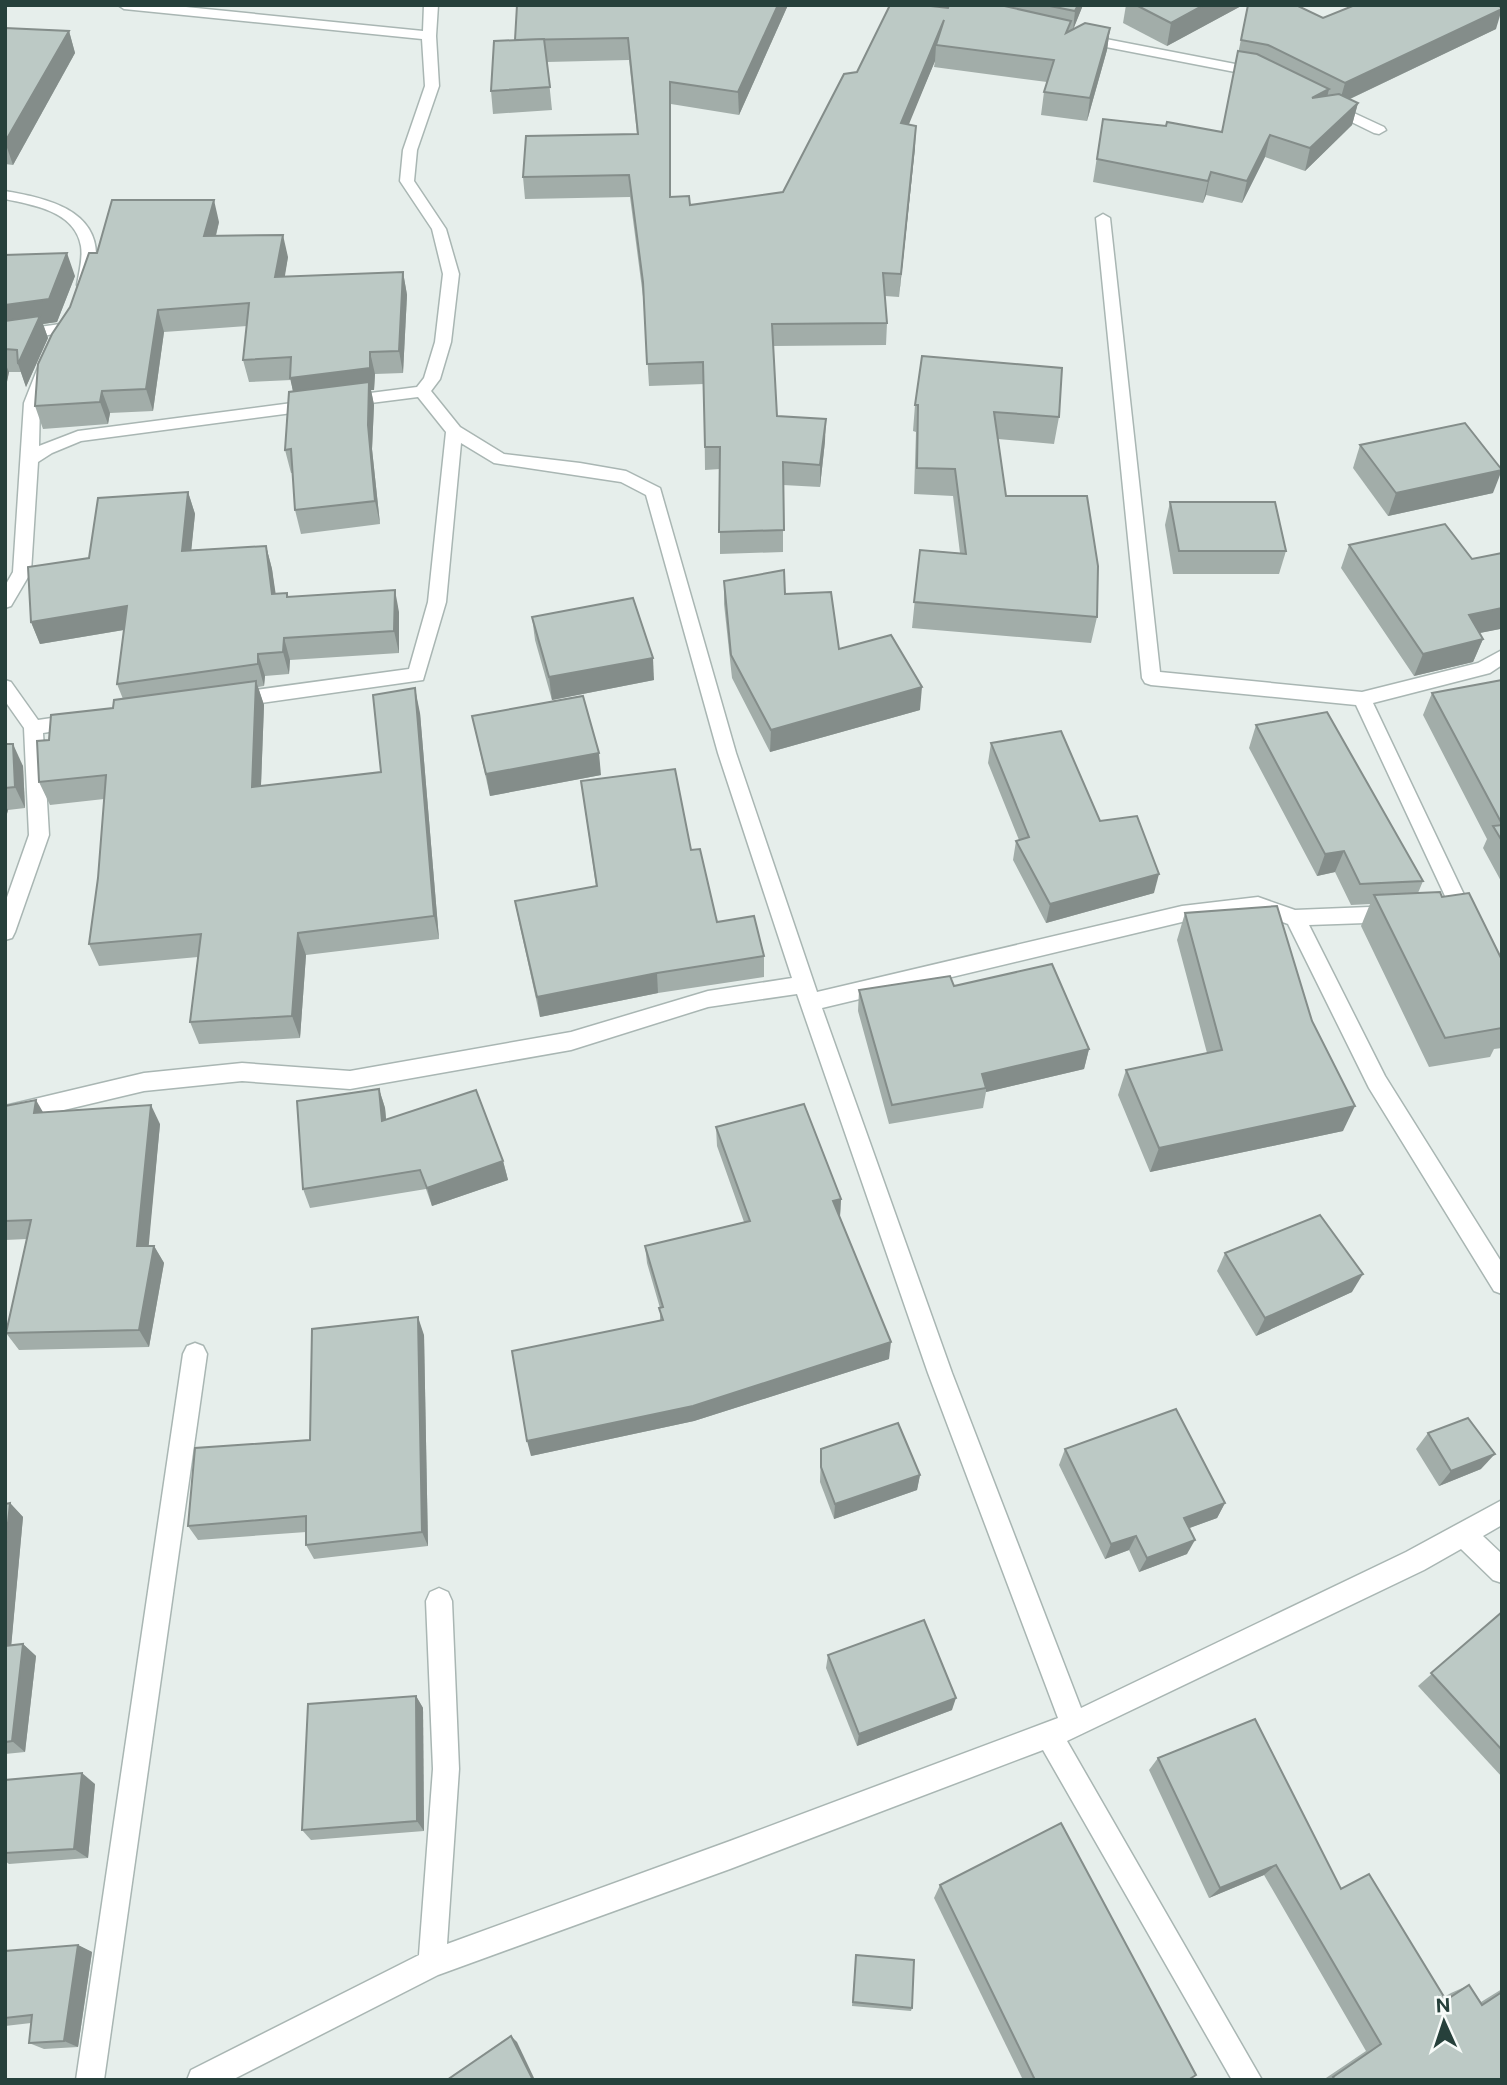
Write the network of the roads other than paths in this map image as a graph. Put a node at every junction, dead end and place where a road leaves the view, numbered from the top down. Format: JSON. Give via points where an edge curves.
{"nodes":[{"id":1,"x":124,"y":5,"type":"edge"},
{"id":2,"x":431,"y":5,"type":"edge"},
{"id":3,"x":429,"y":36,"type":"junction"},
{"id":4,"x":1071,"y":37,"type":"edge"},
{"id":5,"x":1270,"y":77,"type":"edge"},
{"id":6,"x":1318,"y":100,"type":"edge"},
{"id":7,"x":1379,"y":130,"type":"dead end"},
{"id":8,"x":5,"y":195,"type":"edge"},
{"id":9,"x":1103,"y":218,"type":"dead end"},
{"id":10,"x":80,"y":296,"type":"edge"},
{"id":11,"x":5,"y":337,"type":"edge"},
{"id":12,"x":422,"y":391,"type":"junction"},
{"id":13,"x":454,"y":431,"type":"junction"},
{"id":14,"x":30,"y":460,"type":"junction"},
{"id":15,"x":5,"y":602,"type":"edge"},
{"id":16,"x":1502,"y":656,"type":"edge"},
{"id":17,"x":5,"y":687,"type":"edge"},
{"id":18,"x":1362,"y":699,"type":"junction"},
{"id":19,"x":211,"y":703,"type":"edge"},
{"id":20,"x":102,"y":718,"type":"edge"},
{"id":21,"x":33,"y":727,"type":"junction"},
{"id":22,"x":1462,"y":911,"type":"junction"},
{"id":23,"x":1295,"y":918,"type":"junction"},
{"id":24,"x":5,"y":932,"type":"edge"},
{"id":25,"x":1474,"y":936,"type":"edge"},
{"id":26,"x":808,"y":993,"type":"junction"},
{"id":27,"x":5,"y":1115,"type":"edge"},
{"id":28,"x":1502,"y":1284,"type":"edge"},
{"id":29,"x":195,"y":1354,"type":"dead end"},
{"id":30,"x":1502,"y":1512,"type":"edge"},
{"id":31,"x":1462,"y":1534,"type":"junction"},
{"id":32,"x":1502,"y":1571,"type":"edge"},
{"id":33,"x":439,"y":1601,"type":"dead end"},
{"id":34,"x":1074,"y":1725,"type":"junction"},
{"id":35,"x":1049,"y":1735,"type":"junction"},
{"id":36,"x":432,"y":1963,"type":"junction"},
{"id":37,"x":90,"y":2080,"type":"edge"},
{"id":38,"x":201,"y":2080,"type":"edge"},
{"id":39,"x":1248,"y":2080,"type":"edge"}],
"edges":[{"from":1,"to":3,"type":"street"},
{"from":2,"to":3,"type":"street"},
{"from":3,"to":12,"type":"street","via":[[432,86],[410,150],[407,181],[439,229],[451,274],[443,342],[432,379]]},
{"from":4,"to":5,"type":"street"},
{"from":6,"to":7,"type":"street"},
{"from":8,"to":10,"type":"street","via":[[50,203],[77,221],[88,243]]},
{"from":9,"to":18,"type":"street","via":[[1151,678]]},
{"from":11,"to":14,"type":"street","via":[[63,334],[40,376],[32,403]]},
{"from":12,"to":13,"type":"street"},
{"from":12,"to":14,"type":"street","via":[[78,436]]},
{"from":13,"to":19,"type":"street","via":[[437,602],[417,675]]},
{"from":13,"to":26,"type":"street","via":[[500,459],[626,477],[654,492],[727,753]]},
{"from":14,"to":15,"type":"street","via":[[22,572]]},
{"from":16,"to":18,"type":"street","via":[[1484,668]]},
{"from":17,"to":21,"type":"street"},
{"from":18,"to":22,"type":"street"},
{"from":20,"to":21,"type":"street"},
{"from":21,"to":24,"type":"street","via":[[39,835]]},
{"from":22,"to":23,"type":"street"},
{"from":22,"to":25,"type":"street"},
{"from":23,"to":26,"type":"street","via":[[1258,905],[1182,914]]},
{"from":23,"to":28,"type":"street","via":[[1377,1082]]},
{"from":26,"to":27,"type":"street","via":[[708,999],[571,1041],[351,1080],[242,1072],[144,1082]]},
{"from":26,"to":34,"type":"street","via":[[940,1373]]},
{"from":29,"to":37,"type":"street"},
{"from":30,"to":31,"type":"street"},
{"from":31,"to":32,"type":"street"},
{"from":31,"to":34,"type":"street"},
{"from":33,"to":36,"type":"street","via":[[446,1769]]},
{"from":34,"to":35,"type":"street"},
{"from":35,"to":36,"type":"street"},
{"from":35,"to":39,"type":"street"},
{"from":36,"to":38,"type":"street"}]}
